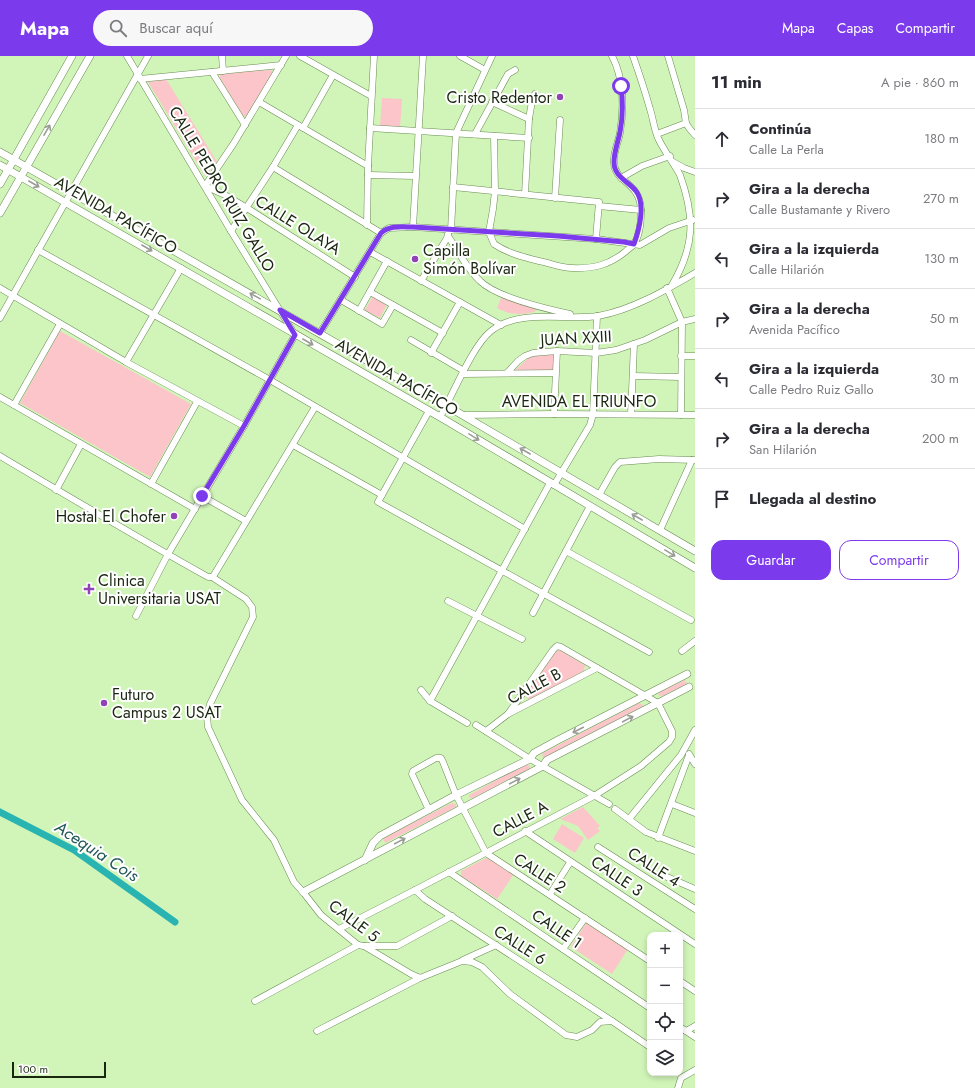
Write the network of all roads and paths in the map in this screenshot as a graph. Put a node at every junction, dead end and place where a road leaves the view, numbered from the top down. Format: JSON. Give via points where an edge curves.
{"nodes":[{"id":1,"x":72,"y":56,"type":"edge"},
{"id":2,"x":90,"y":56,"type":"edge"},
{"id":3,"x":127,"y":56,"type":"edge"},
{"id":4,"x":148,"y":56,"type":"edge"},
{"id":5,"x":222,"y":56,"type":"edge"},
{"id":6,"x":286,"y":56,"type":"edge"},
{"id":7,"x":300,"y":56,"type":"edge"},
{"id":8,"x":374,"y":56,"type":"edge"},
{"id":9,"x":422,"y":56,"type":"edge"},
{"id":10,"x":460,"y":56,"type":"edge"},
{"id":11,"x":492,"y":56,"type":"edge"},
{"id":12,"x":612,"y":56,"type":"edge"},
{"id":13,"x":633,"y":56,"type":"edge"},
{"id":14,"x":668,"y":56,"type":"edge"},
{"id":15,"x":281,"y":65,"type":"junction"},
{"id":16,"x":485,"y":70,"type":"junction"},
{"id":17,"x":515,"y":70,"type":"dead end"},
{"id":18,"x":223,"y":71,"type":"junction"},
{"id":19,"x":212,"y":72,"type":"junction"},
{"id":20,"x":333,"y":75,"type":"junction"},
{"id":21,"x":139,"y":77,"type":"junction"},
{"id":22,"x":535,"y":94,"type":"dead end"},
{"id":23,"x":371,"y":96,"type":"junction"},
{"id":24,"x":259,"y":102,"type":"junction"},
{"id":25,"x":492,"y":102,"type":"junction"},
{"id":26,"x":528,"y":119,"type":"junction"},
{"id":27,"x":560,"y":120,"type":"dead end"},
{"id":28,"x":686,"y":123,"type":"junction"},
{"id":29,"x":245,"y":125,"type":"junction"},
{"id":30,"x":300,"y":126,"type":"junction"},
{"id":31,"x":370,"y":128,"type":"junction"},
{"id":32,"x":417,"y":131,"type":"junction"},
{"id":33,"x":456,"y":133,"type":"junction"},
{"id":34,"x":475,"y":134,"type":"junction"},
{"id":35,"x":657,"y":134,"type":"junction"},
{"id":36,"x":694,"y":134,"type":"edge"},
{"id":37,"x":494,"y":136,"type":"junction"},
{"id":38,"x":529,"y":138,"type":"junction"},
{"id":39,"x":0,"y":152,"type":"edge"},
{"id":40,"x":14,"y":159,"type":"junction"},
{"id":41,"x":671,"y":159,"type":"junction"},
{"id":42,"x":0,"y":165,"type":"edge"},
{"id":43,"x":26,"y":166,"type":"junction"},
{"id":44,"x":368,"y":166,"type":"junction"},
{"id":45,"x":273,"y":167,"type":"junction"},
{"id":46,"x":8,"y":170,"type":"junction"},
{"id":47,"x":695,"y":172,"type":"edge"},
{"id":48,"x":368,"y":175,"type":"junction"},
{"id":49,"x":21,"y":176,"type":"junction"},
{"id":50,"x":415,"y":176,"type":"junction"},
{"id":51,"x":621,"y":178,"type":"junction"},
{"id":52,"x":0,"y":184,"type":"edge"},
{"id":53,"x":205,"y":186,"type":"junction"},
{"id":54,"x":453,"y":187,"type":"junction"},
{"id":55,"x":495,"y":191,"type":"junction"},
{"id":56,"x":70,"y":192,"type":"junction"},
{"id":57,"x":525,"y":194,"type":"junction"},
{"id":58,"x":556,"y":198,"type":"junction"},
{"id":59,"x":65,"y":202,"type":"junction"},
{"id":60,"x":599,"y":204,"type":"junction"},
{"id":61,"x":247,"y":208,"type":"junction"},
{"id":62,"x":641,"y":210,"type":"junction"},
{"id":63,"x":0,"y":212,"type":"edge"},
{"id":64,"x":693,"y":212,"type":"edge"},
{"id":65,"x":693,"y":220,"type":"junction"},
{"id":66,"x":367,"y":225,"type":"junction"},
{"id":67,"x":413,"y":227,"type":"junction"},
{"id":68,"x":231,"y":232,"type":"junction"},
{"id":69,"x":449,"y":232,"type":"junction"},
{"id":70,"x":489,"y":232,"type":"junction"},
{"id":71,"x":381,"y":233,"type":"junction"},
{"id":72,"x":596,"y":239,"type":"junction"},
{"id":73,"x":634,"y":244,"type":"junction"},
{"id":74,"x":38,"y":250,"type":"junction"},
{"id":75,"x":370,"y":252,"type":"junction"},
{"id":76,"x":386,"y":261,"type":"junction"},
{"id":77,"x":181,"y":268,"type":"junction"},
{"id":78,"x":695,"y":273,"type":"edge"},
{"id":79,"x":355,"y":277,"type":"junction"},
{"id":80,"x":421,"y":281,"type":"junction"},
{"id":81,"x":670,"y":287,"type":"junction"},
{"id":82,"x":0,"y":288,"type":"edge"},
{"id":83,"x":370,"y":292,"type":"junction"},
{"id":84,"x":13,"y":296,"type":"junction"},
{"id":85,"x":341,"y":300,"type":"junction"},
{"id":86,"x":460,"y":302,"type":"junction"},
{"id":87,"x":393,"y":305,"type":"junction"},
{"id":88,"x":280,"y":310,"type":"junction"},
{"id":89,"x":359,"y":311,"type":"junction"},
{"id":90,"x":153,"y":316,"type":"junction"},
{"id":91,"x":582,"y":316,"type":"junction"},
{"id":92,"x":597,"y":316,"type":"junction"},
{"id":93,"x":0,"y":318,"type":"edge"},
{"id":94,"x":694,"y":320,"type":"edge"},
{"id":95,"x":682,"y":322,"type":"junction"},
{"id":96,"x":60,"y":324,"type":"junction"},
{"id":97,"x":501,"y":325,"type":"junction"},
{"id":98,"x":320,"y":333,"type":"junction"},
{"id":99,"x":443,"y":333,"type":"junction"},
{"id":100,"x":295,"y":335,"type":"junction"},
{"id":101,"x":411,"y":340,"type":"dead end"},
{"id":102,"x":634,"y":344,"type":"junction"},
{"id":103,"x":557,"y":351,"type":"junction"},
{"id":104,"x":431,"y":353,"type":"junction"},
{"id":105,"x":596,"y":353,"type":"junction"},
{"id":106,"x":681,"y":356,"type":"junction"},
{"id":107,"x":695,"y":356,"type":"edge"},
{"id":108,"x":126,"y":362,"type":"junction"},
{"id":109,"x":463,"y":373,"type":"junction"},
{"id":110,"x":507,"y":373,"type":"junction"},
{"id":111,"x":556,"y":373,"type":"junction"},
{"id":112,"x":633,"y":376,"type":"junction"},
{"id":113,"x":681,"y":377,"type":"junction"},
{"id":114,"x":270,"y":380,"type":"junction"},
{"id":115,"x":0,"y":397,"type":"edge"},
{"id":116,"x":197,"y":402,"type":"junction"},
{"id":117,"x":14,"y":405,"type":"junction"},
{"id":118,"x":447,"y":406,"type":"junction"},
{"id":119,"x":315,"y":407,"type":"junction"},
{"id":120,"x":429,"y":411,"type":"junction"},
{"id":121,"x":554,"y":414,"type":"junction"},
{"id":122,"x":593,"y":414,"type":"junction"},
{"id":123,"x":631,"y":414,"type":"junction"},
{"id":124,"x":463,"y":415,"type":"junction"},
{"id":125,"x":681,"y":415,"type":"junction"},
{"id":126,"x":695,"y":415,"type":"edge"},
{"id":127,"x":440,"y":417,"type":"junction"},
{"id":128,"x":244,"y":426,"type":"junction"},
{"id":129,"x":81,"y":444,"type":"junction"},
{"id":130,"x":292,"y":445,"type":"junction"},
{"id":131,"x":0,"y":456,"type":"edge"},
{"id":132,"x":402,"y":459,"type":"junction"},
{"id":133,"x":694,"y":460,"type":"edge"},
{"id":134,"x":562,"y":473,"type":"junction"},
{"id":135,"x":151,"y":484,"type":"junction"},
{"id":136,"x":552,"y":484,"type":"junction"},
{"id":137,"x":56,"y":490,"type":"junction"},
{"id":138,"x":382,"y":495,"type":"junction"},
{"id":139,"x":600,"y":495,"type":"junction"},
{"id":140,"x":202,"y":496,"type":"junction"},
{"id":141,"x":590,"y":506,"type":"junction"},
{"id":142,"x":195,"y":509,"type":"junction"},
{"id":143,"x":246,"y":521,"type":"junction"},
{"id":144,"x":525,"y":530,"type":"junction"},
{"id":145,"x":660,"y":530,"type":"junction"},
{"id":146,"x":566,"y":551,"type":"junction"},
{"id":147,"x":695,"y":551,"type":"edge"},
{"id":148,"x":168,"y":554,"type":"junction"},
{"id":149,"x":694,"y":565,"type":"edge"},
{"id":150,"x":502,"y":571,"type":"junction"},
{"id":151,"x":212,"y":578,"type":"junction"},
{"id":152,"x":543,"y":594,"type":"junction"},
{"id":153,"x":448,"y":602,"type":"dead end"},
{"id":154,"x":533,"y":613,"type":"dead end"},
{"id":155,"x":136,"y":616,"type":"dead end"},
{"id":156,"x":476,"y":616,"type":"junction"},
{"id":157,"x":690,"y":620,"type":"dead end"},
{"id":158,"x":522,"y":639,"type":"dead end"},
{"id":159,"x":695,"y":641,"type":"edge"},
{"id":160,"x":682,"y":651,"type":"dead end"},
{"id":161,"x":649,"y":652,"type":"dead end"},
{"id":162,"x":597,"y":668,"type":"junction"},
{"id":163,"x":687,"y":674,"type":"dead end"},
{"id":164,"x":689,"y":687,"type":"dead end"},
{"id":165,"x":421,"y":690,"type":"dead end"},
{"id":166,"x":645,"y":696,"type":"junction"},
{"id":167,"x":430,"y":701,"type":"junction"},
{"id":168,"x":658,"y":703,"type":"junction"},
{"id":169,"x":508,"y":714,"type":"junction"},
{"id":170,"x":467,"y":723,"type":"dead end"},
{"id":171,"x":476,"y":725,"type":"dead end"},
{"id":172,"x":486,"y":731,"type":"junction"},
{"id":173,"x":695,"y":731,"type":"edge"},
{"id":174,"x":686,"y":748,"type":"junction"},
{"id":175,"x":689,"y":755,"type":"junction"},
{"id":176,"x":530,"y":759,"type":"junction"},
{"id":177,"x":695,"y":764,"type":"edge"},
{"id":178,"x":543,"y":766,"type":"junction"},
{"id":179,"x":456,"y":795,"type":"junction"},
{"id":180,"x":594,"y":796,"type":"junction"},
{"id":181,"x":609,"y":804,"type":"dead end"},
{"id":182,"x":672,"y":804,"type":"junction"},
{"id":183,"x":462,"y":808,"type":"junction"},
{"id":184,"x":615,"y":809,"type":"dead end"},
{"id":185,"x":429,"y":810,"type":"junction"},
{"id":186,"x":695,"y":813,"type":"edge"},
{"id":187,"x":629,"y":819,"type":"junction"},
{"id":188,"x":525,"y":831,"type":"junction"},
{"id":189,"x":658,"y":838,"type":"junction"},
{"id":190,"x":598,"y":847,"type":"dead end"},
{"id":191,"x":695,"y":851,"type":"edge"},
{"id":192,"x":486,"y":853,"type":"junction"},
{"id":193,"x":365,"y":860,"type":"junction"},
{"id":194,"x":569,"y":864,"type":"dead end"},
{"id":195,"x":449,"y":872,"type":"junction"},
{"id":196,"x":667,"y":877,"type":"dead end"},
{"id":197,"x":695,"y":889,"type":"edge"},
{"id":198,"x":416,"y":890,"type":"junction"},
{"id":199,"x":552,"y":891,"type":"dead end"},
{"id":200,"x":303,"y":892,"type":"junction"},
{"id":201,"x":695,"y":909,"type":"edge"},
{"id":202,"x":452,"y":916,"type":"junction"},
{"id":203,"x":585,"y":918,"type":"junction"},
{"id":204,"x":339,"y":929,"type":"junction"},
{"id":205,"x":695,"y":944,"type":"edge"},
{"id":206,"x":496,"y":945,"type":"junction"},
{"id":207,"x":361,"y":946,"type":"junction"},
{"id":208,"x":563,"y":949,"type":"junction"},
{"id":209,"x":647,"y":959,"type":"edge"},
{"id":210,"x":462,"y":961,"type":"junction"},
{"id":211,"x":420,"y":978,"type":"junction"},
{"id":212,"x":683,"y":983,"type":"edge"},
{"id":213,"x":695,"y":991,"type":"edge"},
{"id":214,"x":255,"y":1001,"type":"dead end"},
{"id":215,"x":647,"y":1006,"type":"edge"},
{"id":216,"x":612,"y":1021,"type":"junction"},
{"id":217,"x":695,"y":1026,"type":"edge"},
{"id":218,"x":683,"y":1029,"type":"edge"},
{"id":219,"x":317,"y":1031,"type":"dead end"},
{"id":220,"x":686,"y":1031,"type":"junction"},
{"id":221,"x":695,"y":1037,"type":"edge"},
{"id":222,"x":647,"y":1045,"type":"edge"},
{"id":223,"x":695,"y":1070,"type":"edge"},
{"id":224,"x":683,"y":1074,"type":"edge"},
{"id":225,"x":685,"y":1076,"type":"junction"},
{"id":226,"x":678,"y":1088,"type":"edge"}],
"edges":[{"from":1,"to":40,"type":"street"},
{"from":43,"to":2,"type":"street","one_way":true},
{"from":3,"to":21,"type":"street","name":"CALLE PEDRO RUIZ GALLO"},
{"from":4,"to":21,"type":"street"},
{"from":5,"to":18,"type":"street"},
{"from":6,"to":15,"type":"street"},
{"from":7,"to":20,"type":"street"},
{"from":8,"to":23,"type":"street"},
{"from":9,"to":32,"type":"street"},
{"from":10,"to":16,"type":"street"},
{"from":11,"to":16,"type":"street"},
{"from":12,"to":51,"type":"street","via":[[622,96],[622,120],[614,162]]},
{"from":13,"to":35,"type":"street"},
{"from":14,"to":28,"type":"street"},
{"from":15,"to":18,"type":"street"},
{"from":15,"to":24,"type":"street"},
{"from":16,"to":33,"type":"street"},
{"from":17,"to":25,"type":"street","via":[[508,74]]},
{"from":18,"to":19,"type":"street"},
{"from":19,"to":21,"type":"street"},
{"from":19,"to":29,"type":"street"},
{"from":20,"to":23,"type":"street"},
{"from":20,"to":30,"type":"street"},
{"from":21,"to":53,"type":"street","name":"CALLE PEDRO RUIZ GALLO"},
{"from":21,"to":56,"type":"street"},
{"from":22,"to":26,"type":"street"},
{"from":23,"to":31,"type":"street"},
{"from":24,"to":29,"type":"street"},
{"from":24,"to":30,"type":"street"},
{"from":25,"to":26,"type":"street"},
{"from":25,"to":34,"type":"street"},
{"from":26,"to":38,"type":"street"},
{"from":27,"to":58,"type":"street"},
{"from":28,"to":35,"type":"street"},
{"from":28,"to":36,"type":"street"},
{"from":29,"to":53,"type":"street"},
{"from":30,"to":44,"type":"street"},
{"from":30,"to":45,"type":"street"},
{"from":31,"to":32,"type":"street"},
{"from":31,"to":44,"type":"street"},
{"from":32,"to":33,"type":"street"},
{"from":32,"to":50,"type":"street"},
{"from":33,"to":34,"type":"street"},
{"from":33,"to":54,"type":"street"},
{"from":34,"to":37,"type":"street"},
{"from":35,"to":41,"type":"street"},
{"from":37,"to":38,"type":"street"},
{"from":37,"to":55,"type":"street"},
{"from":38,"to":57,"type":"street"},
{"from":39,"to":40,"type":"street","name":"AVENIDA PACÍFICO"},
{"from":40,"to":43,"type":"street","name":"AVENIDA PACÍFICO"},
{"from":40,"to":46,"type":"street"},
{"from":41,"to":47,"type":"street"},
{"from":41,"to":51,"type":"street","via":[[642,166]]},
{"from":41,"to":64,"type":"street"},
{"from":42,"to":46,"type":"street","name":"AVENIDA PACÍFICO"},
{"from":43,"to":49,"type":"street"},
{"from":43,"to":56,"type":"street","name":"AVENIDA PACÍFICO"},
{"from":44,"to":48,"type":"street"},
{"from":45,"to":61,"type":"street"},
{"from":45,"to":66,"type":"street"},
{"from":46,"to":49,"type":"street","name":"AVENIDA PACÍFICO"},
{"from":46,"to":52,"type":"street"},
{"from":48,"to":50,"type":"street"},
{"from":48,"to":66,"type":"street"},
{"from":49,"to":59,"type":"street","name":"AVENIDA PACÍFICO","one_way":true},
{"from":49,"to":63,"type":"street"},
{"from":50,"to":67,"type":"street"},
{"from":51,"to":62,"type":"street","via":[[636,192]]},
{"from":53,"to":61,"type":"street","name":"CALLE OLAYA"},
{"from":53,"to":68,"type":"street","name":"CALLE PEDRO RUIZ GALLO"},
{"from":54,"to":55,"type":"street"},
{"from":54,"to":69,"type":"street"},
{"from":55,"to":57,"type":"street"},
{"from":55,"to":70,"type":"street"},
{"from":56,"to":59,"type":"street"},
{"from":88,"to":56,"type":"street","name":"AVENIDA PACÍFICO","one_way":true},
{"from":57,"to":58,"type":"street"},
{"from":58,"to":60,"type":"street"},
{"from":59,"to":74,"type":"street"},
{"from":59,"to":77,"type":"street","name":"AVENIDA PACÍFICO","one_way":true},
{"from":60,"to":62,"type":"street"},
{"from":60,"to":72,"type":"street"},
{"from":61,"to":68,"type":"street"},
{"from":61,"to":79,"type":"street","name":"CALLE OLAYA"},
{"from":62,"to":73,"type":"street","via":[[639,232]]},
{"from":64,"to":65,"type":"street"},
{"from":65,"to":73,"type":"street","via":[[669,228],[640,245]]},
{"from":65,"to":81,"type":"street","via":[[691,249]]},
{"from":66,"to":71,"type":"street"},
{"from":67,"to":69,"type":"street"},
{"from":67,"to":71,"type":"street","via":[[389,228]]},
{"from":68,"to":88,"type":"street","name":"CALLE PEDRO RUIZ GALLO"},
{"from":69,"to":70,"type":"street"},
{"from":69,"to":80,"type":"street"},
{"from":69,"to":91,"type":"street","via":[[472,273],[486,287],[552,310]]},
{"from":70,"to":72,"type":"street"},
{"from":70,"to":73,"type":"street","via":[[494,244],[500,249],[571,268],[597,267],[608,263]]},
{"from":71,"to":75,"type":"street"},
{"from":72,"to":73,"type":"street"},
{"from":74,"to":84,"type":"street"},
{"from":74,"to":90,"type":"street"},
{"from":75,"to":76,"type":"street"},
{"from":75,"to":79,"type":"street"},
{"from":76,"to":80,"type":"street"},
{"from":76,"to":83,"type":"street"},
{"from":77,"to":90,"type":"street"},
{"from":77,"to":100,"type":"street","name":"AVENIDA PACÍFICO"},
{"from":78,"to":81,"type":"street"},
{"from":79,"to":85,"type":"street"},
{"from":80,"to":86,"type":"street"},
{"from":81,"to":92,"type":"street","via":[[621,310]]},
{"from":81,"to":95,"type":"street"},
{"from":82,"to":84,"type":"street"},
{"from":83,"to":87,"type":"street"},
{"from":83,"to":89,"type":"street"},
{"from":84,"to":93,"type":"street"},
{"from":84,"to":96,"type":"street"},
{"from":85,"to":89,"type":"street"},
{"from":85,"to":98,"type":"street"},
{"from":86,"to":97,"type":"street"},
{"from":86,"to":99,"type":"street"},
{"from":87,"to":89,"type":"street","via":[[382,324]]},
{"from":87,"to":99,"type":"street"},
{"from":88,"to":98,"type":"street","name":"AVENIDA PACÍFICO"},
{"from":88,"to":100,"type":"street","name":"CALLE PEDRO RUIZ GALLO"},
{"from":90,"to":108,"type":"street"},
{"from":90,"to":114,"type":"street"},
{"from":91,"to":92,"type":"street"},
{"from":91,"to":97,"type":"street","via":[[530,318]]},
{"from":92,"to":105,"type":"street"},
{"from":94,"to":95,"type":"street","name":"JUAN XXIII"},
{"from":95,"to":102,"type":"street","name":"JUAN XXIII"},
{"from":95,"to":106,"type":"street"},
{"from":96,"to":108,"type":"street"},
{"from":96,"to":117,"type":"street"},
{"from":97,"to":109,"type":"street","via":[[490,331],[482,340]]},
{"from":98,"to":118,"type":"street","name":"AVENIDA PACÍFICO"},
{"from":99,"to":104,"type":"street"},
{"from":100,"to":114,"type":"street"},
{"from":100,"to":120,"type":"street","name":"AVENIDA PACÍFICO","one_way":true},
{"from":101,"to":104,"type":"street"},
{"from":102,"to":105,"type":"street","name":"JUAN XXIII"},
{"from":102,"to":112,"type":"street"},
{"from":103,"to":105,"type":"street","name":"JUAN XXIII"},
{"from":103,"to":110,"type":"street","name":"JUAN XXIII","via":[[525,356]]},
{"from":103,"to":111,"type":"street"},
{"from":104,"to":109,"type":"street"},
{"from":105,"to":122,"type":"street"},
{"from":106,"to":107,"type":"street"},
{"from":106,"to":113,"type":"street"},
{"from":108,"to":116,"type":"street"},
{"from":109,"to":110,"type":"street"},
{"from":109,"to":118,"type":"street"},
{"from":110,"to":111,"type":"street"},
{"from":111,"to":121,"type":"street"},
{"from":112,"to":113,"type":"street"},
{"from":112,"to":123,"type":"street"},
{"from":113,"to":125,"type":"street"},
{"from":114,"to":119,"type":"street"},
{"from":114,"to":128,"type":"street"},
{"from":115,"to":117,"type":"street"},
{"from":116,"to":128,"type":"street"},
{"from":116,"to":135,"type":"street"},
{"from":117,"to":129,"type":"street"},
{"from":118,"to":124,"type":"street","name":"AVENIDA PACÍFICO"},
{"from":118,"to":127,"type":"street"},
{"from":119,"to":130,"type":"street"},
{"from":119,"to":132,"type":"street"},
{"from":120,"to":127,"type":"street","name":"AVENIDA PACÍFICO"},
{"from":120,"to":132,"type":"street"},
{"from":121,"to":122,"type":"street","name":"AVENIDA EL TRIUNFO"},
{"from":121,"to":124,"type":"street","name":"AVENIDA EL TRIUNFO"},
{"from":122,"to":123,"type":"street","name":"AVENIDA EL TRIUNFO"},
{"from":122,"to":134,"type":"street","via":[[590,425]]},
{"from":123,"to":125,"type":"street","name":"AVENIDA EL TRIUNFO"},
{"from":134,"to":124,"type":"street","name":"AVENIDA PACÍFICO","one_way":true},
{"from":125,"to":126,"type":"street","name":"AVENIDA EL TRIUNFO"},
{"from":127,"to":136,"type":"street","name":"AVENIDA PACÍFICO","one_way":true},
{"from":128,"to":140,"type":"street"},
{"from":129,"to":135,"type":"street"},
{"from":129,"to":137,"type":"street"},
{"from":130,"to":138,"type":"street"},
{"from":130,"to":143,"type":"street"},
{"from":131,"to":137,"type":"street","name":"CALLE 5"},
{"from":132,"to":138,"type":"street"},
{"from":132,"to":144,"type":"street"},
{"from":133,"to":139,"type":"street","via":[[620,462]]},
{"from":133,"to":145,"type":"street"},
{"from":134,"to":136,"type":"street"},
{"from":134,"to":139,"type":"street","name":"AVENIDA PACÍFICO"},
{"from":135,"to":142,"type":"street"},
{"from":136,"to":141,"type":"street","name":"AVENIDA PACÍFICO"},
{"from":136,"to":144,"type":"street"},
{"from":137,"to":148,"type":"street","name":"CALLE 5"},
{"from":138,"to":150,"type":"street","via":[[378,502]]},
{"from":145,"to":139,"type":"street","name":"AVENIDA PACÍFICO","one_way":true},
{"from":140,"to":142,"type":"street"},
{"from":140,"to":143,"type":"street"},
{"from":141,"to":146,"type":"street"},
{"from":141,"to":149,"type":"street","name":"AVENIDA PACÍFICO","one_way":true},
{"from":142,"to":148,"type":"street"},
{"from":143,"to":151,"type":"street"},
{"from":144,"to":150,"type":"street"},
{"from":145,"to":147,"type":"street","name":"AVENIDA PACÍFICO"},
{"from":146,"to":152,"type":"street"},
{"from":146,"to":157,"type":"street"},
{"from":148,"to":151,"type":"street","name":"CALLE 5"},
{"from":148,"to":155,"type":"street"},
{"from":150,"to":152,"type":"street"},
{"from":150,"to":156,"type":"street"},
{"from":151,"to":200,"type":"street","name":"CALLE 5","via":[[246,599],[252,607],[253,617],[210,704],[208,727],[242,800],[274,840],[294,882]]},
{"from":152,"to":154,"type":"street"},
{"from":152,"to":161,"type":"street"},
{"from":153,"to":156,"type":"street"},
{"from":156,"to":158,"type":"street"},
{"from":156,"to":167,"type":"street"},
{"from":159,"to":160,"type":"street"},
{"from":162,"to":166,"type":"street"},
{"from":162,"to":169,"type":"street","name":"CALLE B"},
{"from":162,"to":169,"type":"street","via":[[557,646]]},
{"from":163,"to":166,"type":"street"},
{"from":164,"to":168,"type":"street"},
{"from":165,"to":167,"type":"street"},
{"from":166,"to":168,"type":"street"},
{"from":166,"to":176,"type":"street","one_way":true,"via":[[534,753]]},
{"from":167,"to":170,"type":"street"},
{"from":178,"to":168,"type":"street","one_way":true,"via":[[547,760]]},
{"from":168,"to":180,"type":"street","name":"CALLE A","via":[[672,731],[669,742],[641,766]]},
{"from":169,"to":172,"type":"street","name":"CALLE B"},
{"from":171,"to":172,"type":"street"},
{"from":172,"to":176,"type":"street"},
{"from":173,"to":174,"type":"street"},
{"from":174,"to":175,"type":"street"},
{"from":174,"to":187,"type":"street"},
{"from":175,"to":177,"type":"street"},
{"from":175,"to":182,"type":"street"},
{"from":176,"to":178,"type":"street"},
{"from":176,"to":179,"type":"street"},
{"from":178,"to":180,"type":"street"},
{"from":183,"to":178,"type":"street","one_way":true},
{"from":179,"to":183,"type":"street","name":"CALLE 2"},
{"from":179,"to":185,"type":"street"},
{"from":179,"to":185,"type":"street","name":"CALLE 2","via":[[444,762],[441,758],[436,758],[412,774]]},
{"from":180,"to":181,"type":"street"},
{"from":180,"to":188,"type":"street","name":"CALLE A"},
{"from":182,"to":186,"type":"street"},
{"from":182,"to":189,"type":"street"},
{"from":183,"to":192,"type":"street","name":"CALLE 2"},
{"from":193,"to":183,"type":"street","one_way":true},
{"from":184,"to":187,"type":"street"},
{"from":185,"to":193,"type":"street","via":[[380,836],[373,843]]},
{"from":187,"to":189,"type":"street"},
{"from":188,"to":192,"type":"street","name":"CALLE A"},
{"from":188,"to":205,"type":"street","name":"CALLE 3"},
{"from":189,"to":191,"type":"street"},
{"from":190,"to":201,"type":"street","name":"CALLE 4"},
{"from":192,"to":195,"type":"street","name":"CALLE A"},
{"from":192,"to":203,"type":"street","name":"CALLE 2"},
{"from":193,"to":200,"type":"street"},
{"from":194,"to":199,"type":"street"},
{"from":195,"to":198,"type":"street","name":"CALLE A"},
{"from":195,"to":208,"type":"street","name":"CALLE 1"},
{"from":196,"to":197,"type":"street"},
{"from":198,"to":202,"type":"street","name":"CALLE 6","via":[[425,899]]},
{"from":198,"to":204,"type":"street","name":"CALLE A"},
{"from":200,"to":204,"type":"street","name":"CALLE 5","via":[[321,915]]},
{"from":202,"to":206,"type":"street","name":"CALLE 6"},
{"from":202,"to":207,"type":"street","via":[[396,946]]},
{"from":203,"to":208,"type":"street"},
{"from":203,"to":209,"type":"street","name":"CALLE 2"},
{"from":204,"to":207,"type":"street","name":"CALLE 5"},
{"from":206,"to":210,"type":"street"},
{"from":206,"to":216,"type":"street","name":"CALLE 6"},
{"from":207,"to":211,"type":"street","name":"CALLE 5"},
{"from":207,"to":214,"type":"street"},
{"from":208,"to":215,"type":"street","name":"CALLE 1"},
{"from":210,"to":211,"type":"street"},
{"from":210,"to":216,"type":"street","via":[[482,966],[510,994],[566,1035],[577,1037],[592,1030],[600,1022]]},
{"from":211,"to":219,"type":"street"},
{"from":212,"to":213,"type":"street"},
{"from":216,"to":222,"type":"street"},
{"from":217,"to":220,"type":"street"},
{"from":218,"to":220,"type":"street"},
{"from":220,"to":221,"type":"street"},
{"from":223,"to":225,"type":"street"},
{"from":224,"to":225,"type":"street"},
{"from":225,"to":226,"type":"street","via":[[681,1078]]}]}
